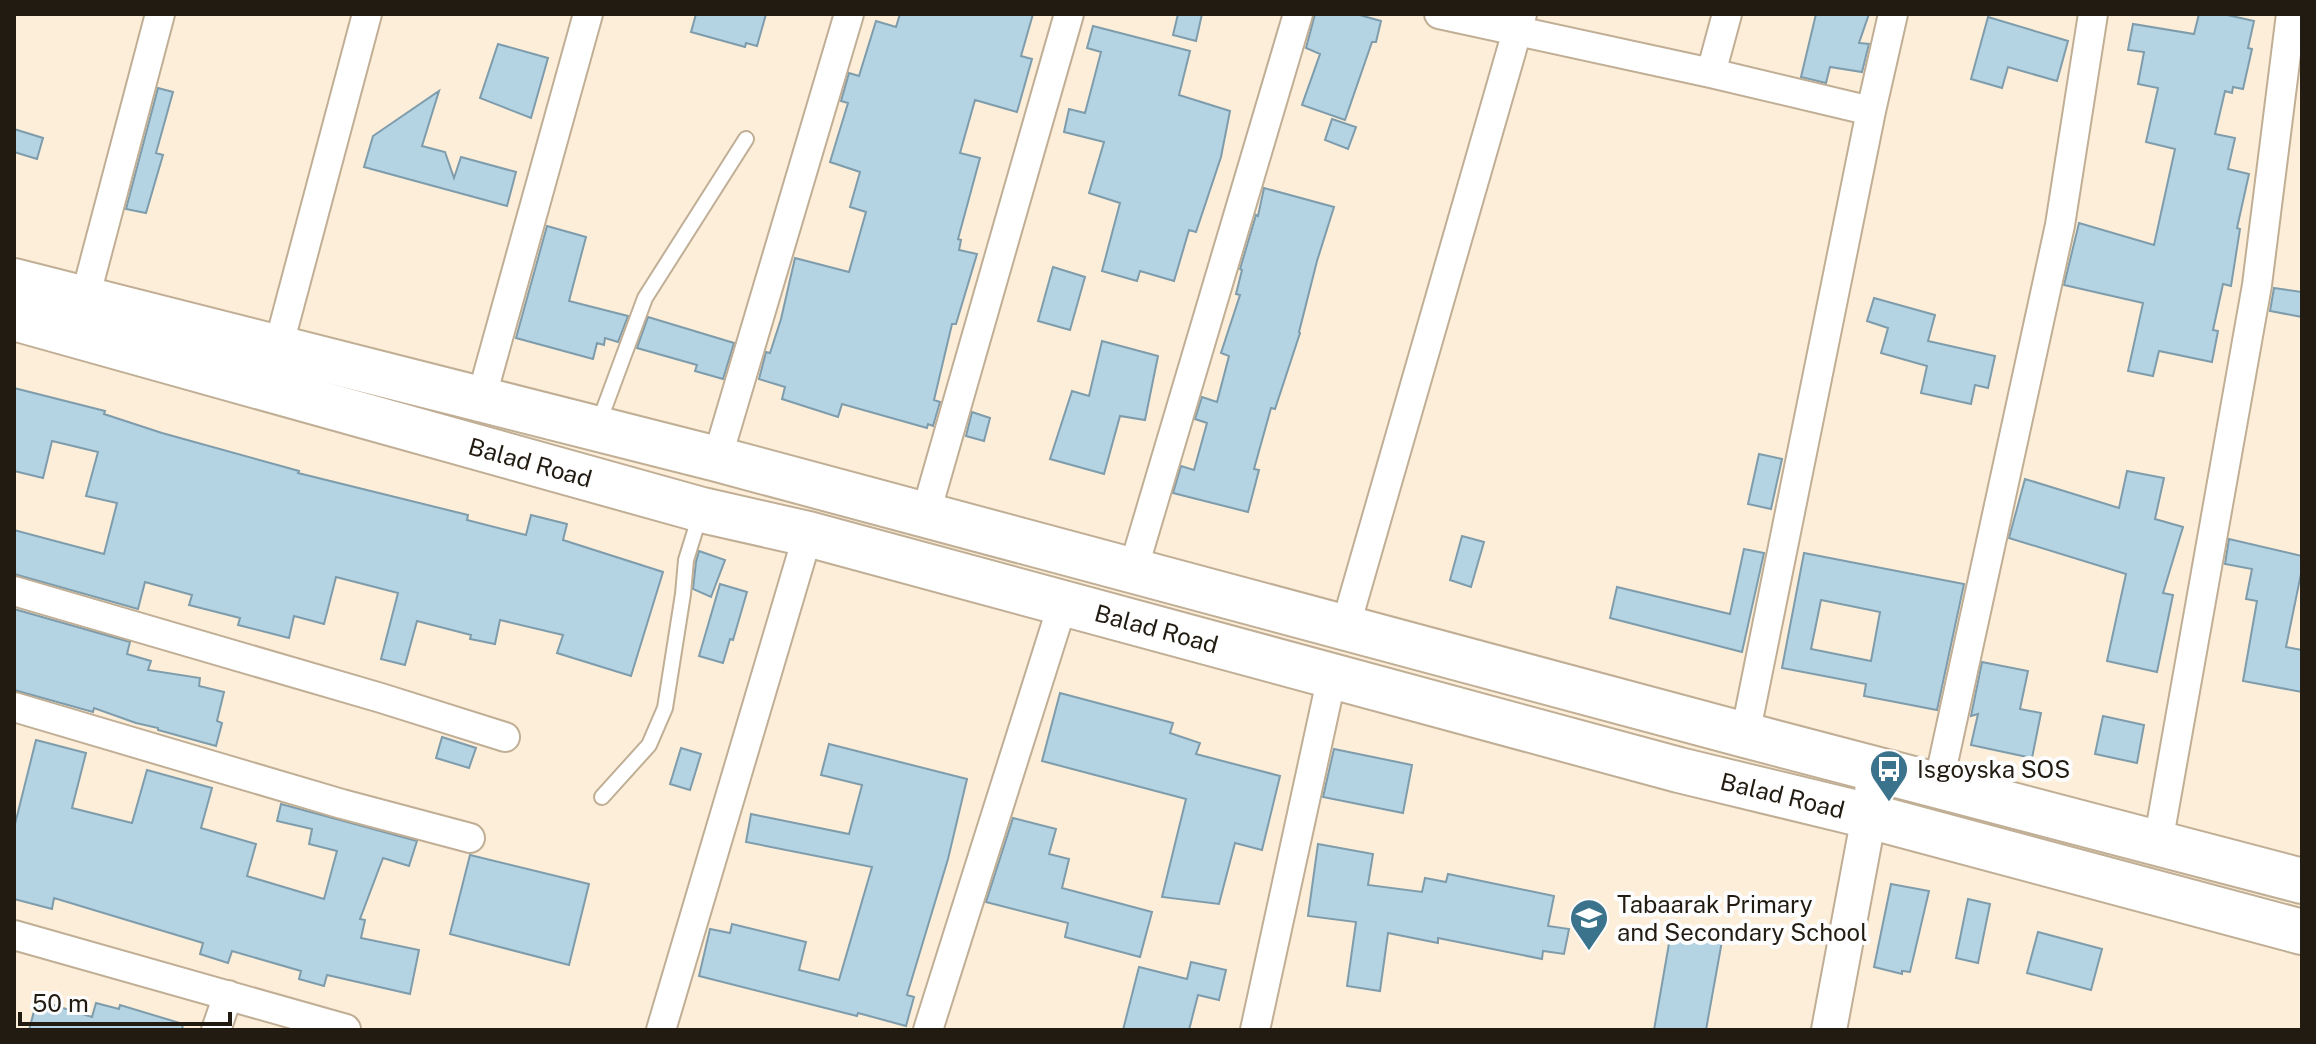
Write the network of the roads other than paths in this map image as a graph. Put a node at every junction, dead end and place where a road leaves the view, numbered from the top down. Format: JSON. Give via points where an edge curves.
{"nodes":[{"id":1,"x":160,"y":14,"type":"edge"},
{"id":2,"x":367,"y":14,"type":"edge"},
{"id":3,"x":588,"y":14,"type":"edge"},
{"id":4,"x":849,"y":14,"type":"edge"},
{"id":5,"x":1069,"y":14,"type":"edge"},
{"id":6,"x":1298,"y":14,"type":"edge"},
{"id":7,"x":1439,"y":14,"type":"edge"},
{"id":8,"x":1727,"y":14,"type":"edge"},
{"id":9,"x":1893,"y":14,"type":"edge"},
{"id":10,"x":2093,"y":14,"type":"edge"},
{"id":11,"x":2291,"y":14,"type":"edge"},
{"id":12,"x":1520,"y":23,"type":"edge"},
{"id":13,"x":1711,"y":73,"type":"junction"},
{"id":14,"x":1871,"y":111,"type":"junction"},
{"id":15,"x":746,"y":139,"type":"dead end"},
{"id":16,"x":14,"y":281,"type":"edge"},
{"id":17,"x":85,"y":298,"type":"junction"},
{"id":18,"x":14,"y":318,"type":"edge"},
{"id":19,"x":278,"y":348,"type":"junction"},
{"id":20,"x":481,"y":399,"type":"junction"},
{"id":21,"x":597,"y":428,"type":"junction"},
{"id":22,"x":717,"y":459,"type":"junction"},
{"id":23,"x":702,"y":510,"type":"junction"},
{"id":24,"x":925,"y":516,"type":"junction"},
{"id":25,"x":808,"y":534,"type":"junction"},
{"id":26,"x":1133,"y":570,"type":"junction"},
{"id":27,"x":14,"y":591,"type":"edge"},
{"id":28,"x":1063,"y":603,"type":"junction"},
{"id":29,"x":1345,"y":628,"type":"junction"},
{"id":30,"x":1332,"y":676,"type":"junction"},
{"id":31,"x":14,"y":707,"type":"edge"},
{"id":32,"x":1745,"y":735,"type":"junction"},
{"id":33,"x":505,"y":737,"type":"dead end"},
{"id":34,"x":1875,"y":769,"type":"junction"},
{"id":35,"x":1938,"y":786,"type":"junction"},
{"id":36,"x":602,"y":797,"type":"dead end"},
{"id":37,"x":1869,"y":816,"type":"junction"},
{"id":38,"x":470,"y":838,"type":"dead end"},
{"id":39,"x":2158,"y":843,"type":"junction"},
{"id":40,"x":2302,"y":881,"type":"edge"},
{"id":41,"x":2302,"y":932,"type":"edge"},
{"id":42,"x":14,"y":935,"type":"edge"},
{"id":43,"x":228,"y":995,"type":"junction"},
{"id":44,"x":346,"y":1029,"type":"edge"},
{"id":45,"x":216,"y":1030,"type":"edge"},
{"id":46,"x":661,"y":1030,"type":"edge"},
{"id":47,"x":928,"y":1030,"type":"edge"},
{"id":48,"x":1255,"y":1030,"type":"edge"},
{"id":49,"x":1829,"y":1030,"type":"edge"}],
"edges":[{"from":1,"to":17,"type":"street"},
{"from":2,"to":19,"type":"street"},
{"from":3,"to":20,"type":"street"},
{"from":4,"to":22,"type":"street"},
{"from":5,"to":24,"type":"street"},
{"from":6,"to":26,"type":"street"},
{"from":7,"to":12,"type":"street"},
{"from":8,"to":13,"type":"street"},
{"from":9,"to":14,"type":"street"},
{"from":10,"to":35,"type":"street","via":[[2060,225]]},
{"from":11,"to":39,"type":"street","via":[[2257,285]]},
{"from":12,"to":13,"type":"street"},
{"from":12,"to":29,"type":"street"},
{"from":13,"to":14,"type":"street"},
{"from":14,"to":32,"type":"street"},
{"from":15,"to":21,"type":"lane","via":[[645,298]]},
{"from":16,"to":17,"type":"highway","name":"Balad Road"},
{"from":17,"to":19,"type":"highway","name":"Balad Road"},
{"from":18,"to":23,"type":"highway","name":"Balad Road"},
{"from":19,"to":20,"type":"highway","name":"Balad Road"},
{"from":20,"to":21,"type":"highway","name":"Balad Road"},
{"from":21,"to":22,"type":"highway","name":"Balad Road"},
{"from":22,"to":24,"type":"highway","name":"Balad Road"},
{"from":23,"to":25,"type":"highway","name":"Balad Road"},
{"from":23,"to":36,"type":"lane","via":[[686,560],[665,708],[649,745]]},
{"from":24,"to":26,"type":"highway","name":"Balad Road"},
{"from":25,"to":28,"type":"highway","name":"Balad Road"},
{"from":25,"to":46,"type":"street"},
{"from":26,"to":29,"type":"highway","name":"Balad Road"},
{"from":27,"to":33,"type":"street"},
{"from":28,"to":30,"type":"highway","name":"Balad Road"},
{"from":28,"to":47,"type":"street"},
{"from":29,"to":32,"type":"highway","name":"Balad Road"},
{"from":30,"to":37,"type":"highway","name":"Balad Road"},
{"from":30,"to":48,"type":"street"},
{"from":31,"to":38,"type":"street"},
{"from":32,"to":34,"type":"highway","name":"Balad Road"},
{"from":34,"to":35,"type":"highway","name":"Balad Road"},
{"from":34,"to":37,"type":"street"},
{"from":35,"to":39,"type":"highway","name":"Balad Road"},
{"from":37,"to":41,"type":"highway","name":"Balad Road"},
{"from":37,"to":49,"type":"street"},
{"from":39,"to":40,"type":"highway","name":"Balad Road"},
{"from":42,"to":43,"type":"street"},
{"from":43,"to":44,"type":"street"},
{"from":43,"to":45,"type":"street"}]}
